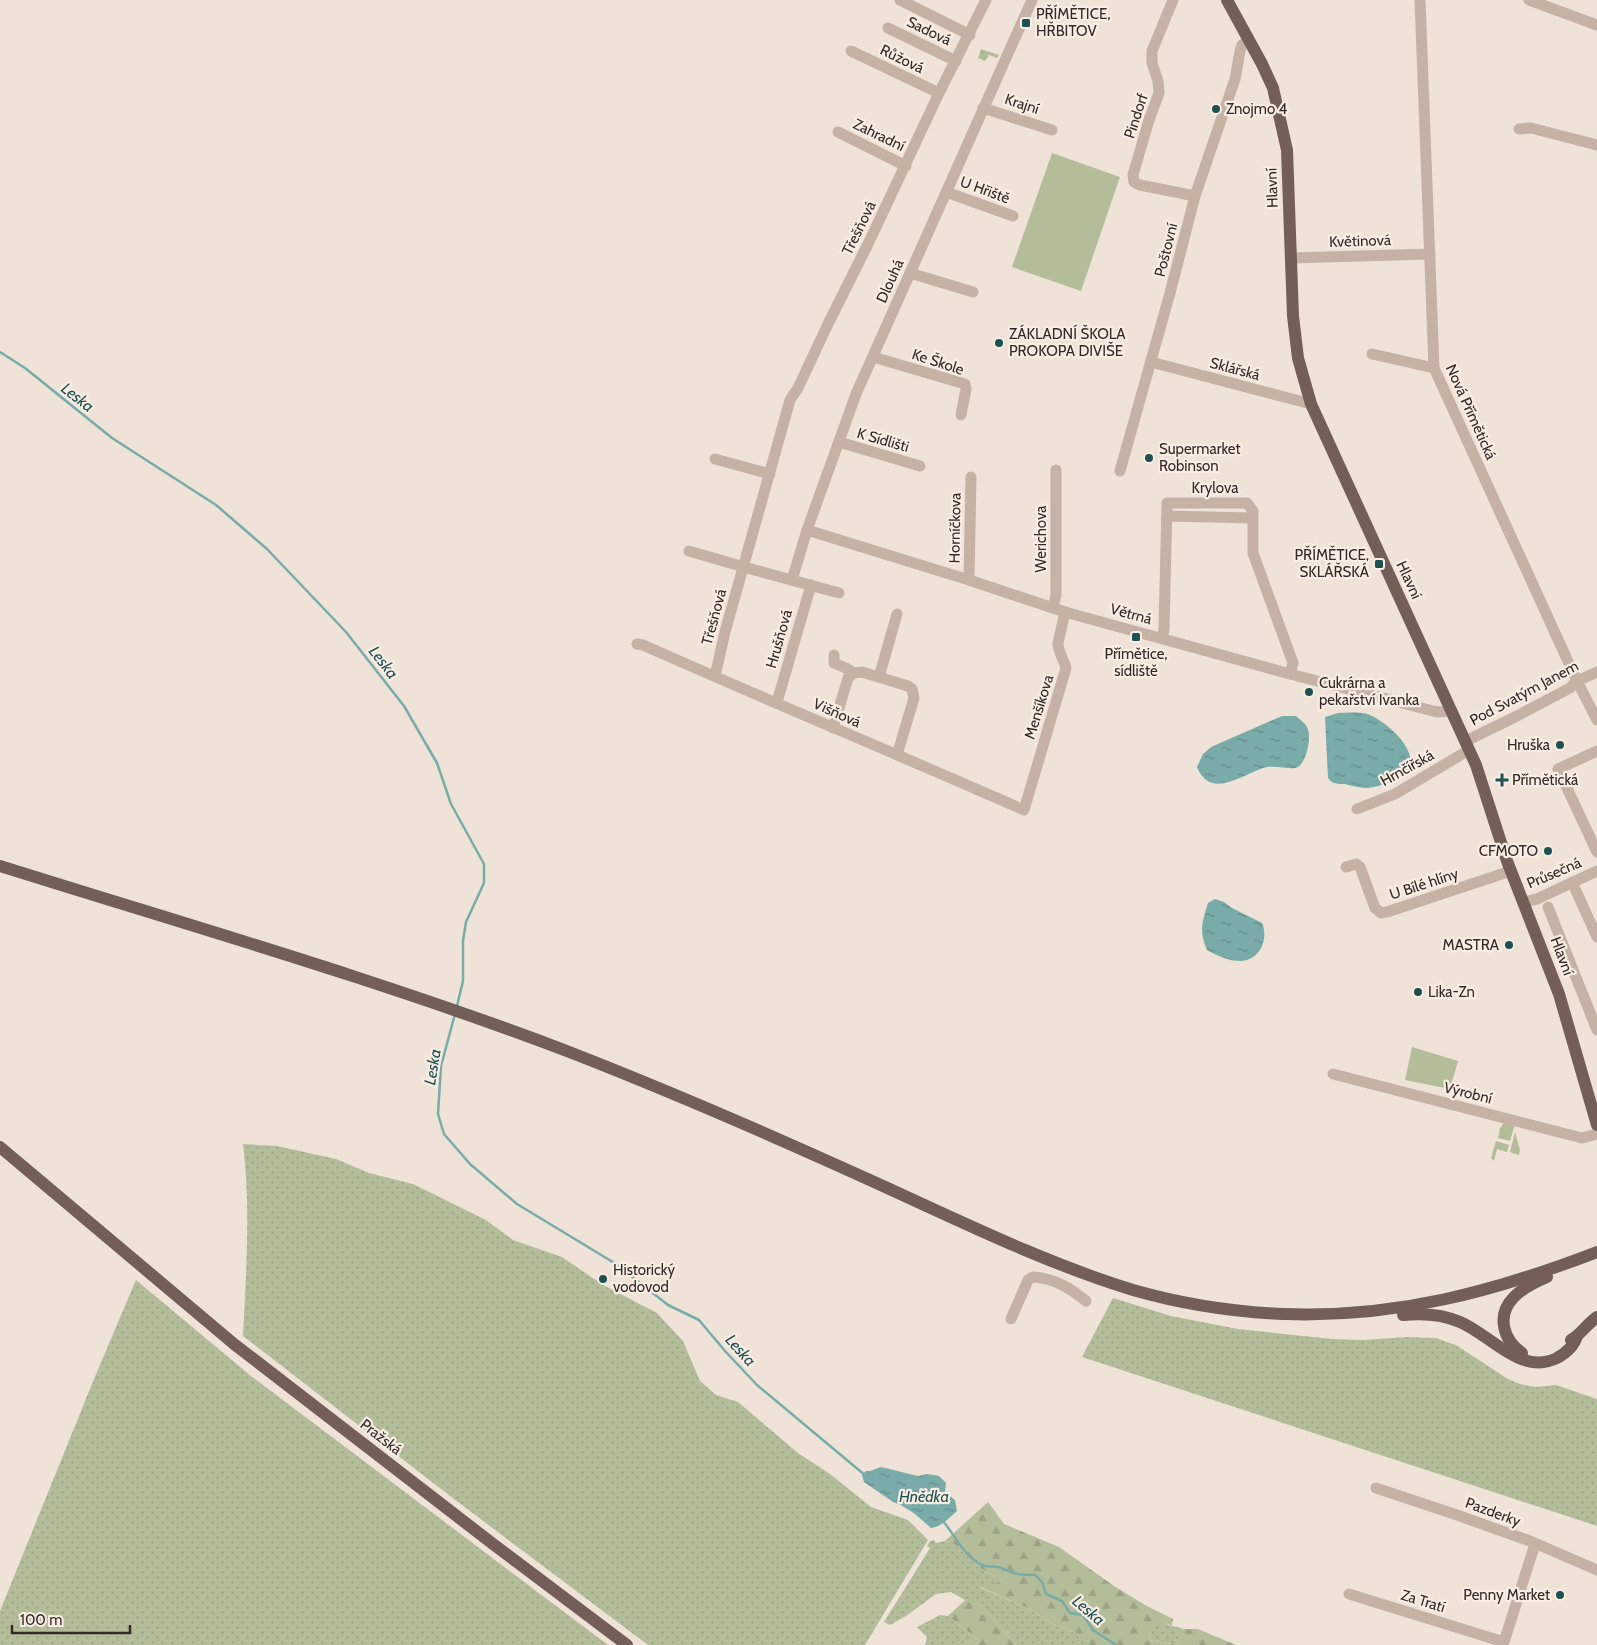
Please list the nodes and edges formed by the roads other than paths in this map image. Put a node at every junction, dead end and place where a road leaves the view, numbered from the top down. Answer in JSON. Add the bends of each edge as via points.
{"nodes":[{"id":1,"x":900,"y":0,"type":"edge"},
{"id":2,"x":986,"y":0,"type":"edge"},
{"id":3,"x":1032,"y":0,"type":"edge"},
{"id":4,"x":1173,"y":0,"type":"edge"},
{"id":5,"x":1227,"y":0,"type":"edge"},
{"id":6,"x":1420,"y":0,"type":"edge"},
{"id":7,"x":1529,"y":0,"type":"edge"},
{"id":8,"x":1597,"y":25,"type":"edge"},
{"id":9,"x":888,"y":28,"type":"dead end"},
{"id":10,"x":970,"y":35,"type":"junction"},
{"id":11,"x":1248,"y":40,"type":"junction"},
{"id":12,"x":851,"y":51,"type":"dead end"},
{"id":13,"x":956,"y":61,"type":"junction"},
{"id":14,"x":939,"y":93,"type":"junction"},
{"id":15,"x":983,"y":108,"type":"junction"},
{"id":16,"x":1519,"y":129,"type":"dead end"},
{"id":17,"x":1052,"y":130,"type":"dead end"},
{"id":18,"x":838,"y":132,"type":"dead end"},
{"id":19,"x":1597,"y":145,"type":"edge"},
{"id":20,"x":906,"y":166,"type":"junction"},
{"id":21,"x":946,"y":192,"type":"junction"},
{"id":22,"x":1195,"y":196,"type":"junction"},
{"id":23,"x":1013,"y":216,"type":"dead end"},
{"id":24,"x":1430,"y":254,"type":"junction"},
{"id":25,"x":1291,"y":258,"type":"junction"},
{"id":26,"x":910,"y":272,"type":"junction"},
{"id":27,"x":973,"y":292,"type":"dead end"},
{"id":28,"x":1372,"y":354,"type":"dead end"},
{"id":29,"x":872,"y":357,"type":"junction"},
{"id":30,"x":1151,"y":362,"type":"junction"},
{"id":31,"x":1434,"y":368,"type":"junction"},
{"id":32,"x":1311,"y":404,"type":"junction"},
{"id":33,"x":961,"y":415,"type":"dead end"},
{"id":34,"x":839,"y":442,"type":"junction"},
{"id":35,"x":715,"y":460,"type":"dead end"},
{"id":36,"x":920,"y":466,"type":"dead end"},
{"id":37,"x":1056,"y":470,"type":"dead end"},
{"id":38,"x":1120,"y":472,"type":"dead end"},
{"id":39,"x":770,"y":474,"type":"junction"},
{"id":40,"x":971,"y":477,"type":"dead end"},
{"id":41,"x":807,"y":530,"type":"junction"},
{"id":42,"x":689,"y":551,"type":"dead end"},
{"id":43,"x":744,"y":567,"type":"junction"},
{"id":44,"x":792,"y":580,"type":"junction"},
{"id":45,"x":969,"y":580,"type":"junction"},
{"id":46,"x":810,"y":585,"type":"junction"},
{"id":47,"x":839,"y":593,"type":"dead end"},
{"id":48,"x":1053,"y":607,"type":"junction"},
{"id":49,"x":1065,"y":612,"type":"junction"},
{"id":50,"x":897,"y":614,"type":"dead end"},
{"id":51,"x":1162,"y":638,"type":"junction"},
{"id":52,"x":637,"y":644,"type":"dead end"},
{"id":53,"x":834,"y":655,"type":"dead end"},
{"id":54,"x":1597,"y":672,"type":"edge"},
{"id":55,"x":853,"y":673,"type":"junction"},
{"id":56,"x":1290,"y":674,"type":"junction"},
{"id":57,"x":715,"y":676,"type":"junction"},
{"id":58,"x":879,"y":676,"type":"junction"},
{"id":59,"x":1577,"y":681,"type":"junction"},
{"id":60,"x":777,"y":702,"type":"junction"},
{"id":61,"x":1451,"y":710,"type":"junction"},
{"id":62,"x":1597,"y":720,"type":"edge"},
{"id":63,"x":833,"y":728,"type":"junction"},
{"id":64,"x":1468,"y":745,"type":"junction"},
{"id":65,"x":1597,"y":751,"type":"edge"},
{"id":66,"x":897,"y":755,"type":"junction"},
{"id":67,"x":1356,"y":809,"type":"dead end"},
{"id":68,"x":1024,"y":810,"type":"joint"},
{"id":69,"x":1597,"y":852,"type":"edge"},
{"id":70,"x":0,"y":866,"type":"edge"},
{"id":71,"x":1346,"y":867,"type":"dead end"},
{"id":72,"x":1511,"y":871,"type":"junction"},
{"id":73,"x":1597,"y":871,"type":"edge"},
{"id":74,"x":1572,"y":882,"type":"junction"},
{"id":75,"x":1523,"y":902,"type":"junction"},
{"id":76,"x":1548,"y":907,"type":"dead end"},
{"id":77,"x":1597,"y":936,"type":"edge"},
{"id":78,"x":1597,"y":1030,"type":"edge"},
{"id":79,"x":1333,"y":1074,"type":"dead end"},
{"id":80,"x":1597,"y":1125,"type":"edge"},
{"id":81,"x":1597,"y":1134,"type":"edge"},
{"id":82,"x":0,"y":1147,"type":"edge"},
{"id":83,"x":1597,"y":1252,"type":"edge"},
{"id":84,"x":1584,"y":1257,"type":"junction"},
{"id":85,"x":1086,"y":1300,"type":"dead end"},
{"id":86,"x":1315,"y":1314,"type":"junction"},
{"id":87,"x":1597,"y":1317,"type":"edge"},
{"id":88,"x":1011,"y":1319,"type":"dead end"},
{"id":89,"x":1577,"y":1336,"type":"junction"},
{"id":90,"x":1376,"y":1488,"type":"dead end"},
{"id":91,"x":1534,"y":1544,"type":"junction"},
{"id":92,"x":1597,"y":1570,"type":"edge"},
{"id":93,"x":1349,"y":1594,"type":"dead end"},
{"id":94,"x":627,"y":1645,"type":"edge"}],
"edges":[{"from":1,"to":10,"type":"street"},
{"from":2,"to":10,"type":"street","name":"Třešňová"},
{"from":3,"to":15,"type":"street","name":"Dlouhá"},
{"from":4,"to":22,"type":"street","name":"Pindorf","via":[[1152,51],[1159,93],[1133,175],[1134,182],[1140,185]]},
{"from":5,"to":11,"type":"main road","name":"Hlavní"},
{"from":6,"to":24,"type":"street","name":"Nová Přímětická"},
{"from":7,"to":8,"type":"street"},
{"from":9,"to":13,"type":"street","name":"Sadová"},
{"from":10,"to":13,"type":"street","name":"Třešňová"},
{"from":11,"to":22,"type":"street","name":"Poštovní","via":[[1242,45],[1235,79]]},
{"from":11,"to":25,"type":"main road","name":"Hlavní","via":[[1273,88],[1287,150]]},
{"from":12,"to":14,"type":"street","name":"Růžová"},
{"from":13,"to":14,"type":"street","name":"Třešňová"},
{"from":14,"to":20,"type":"street","name":"Třešňová"},
{"from":15,"to":17,"type":"street","name":"Krajní"},
{"from":15,"to":21,"type":"street","name":"Dlouhá"},
{"from":16,"to":19,"type":"street","via":[[1531,128]]},
{"from":18,"to":20,"type":"street","name":"Zahradní"},
{"from":20,"to":39,"type":"street","name":"Třešňová","via":[[790,400]]},
{"from":21,"to":23,"type":"street","name":"U Hřiště"},
{"from":21,"to":26,"type":"street","name":"Dlouhá"},
{"from":22,"to":30,"type":"street","name":"Poštovní"},
{"from":24,"to":25,"type":"street","name":"Květinová"},
{"from":24,"to":31,"type":"street","name":"Nová Přímětická"},
{"from":25,"to":32,"type":"main road","name":"Hlavní","via":[[1298,358]]},
{"from":26,"to":27,"type":"street"},
{"from":26,"to":29,"type":"street","name":"Dlouhá"},
{"from":28,"to":31,"type":"street"},
{"from":29,"to":33,"type":"street","name":"Ke Škole","via":[[965,384]]},
{"from":29,"to":34,"type":"street","name":"Dlouhá"},
{"from":30,"to":32,"type":"street","name":"Sklářská"},
{"from":30,"to":38,"type":"street","name":"Poštovní"},
{"from":31,"to":59,"type":"street","name":"Nová Přímětická"},
{"from":32,"to":61,"type":"main road","name":"Hlavní"},
{"from":34,"to":36,"type":"street","name":"K Sídlišti"},
{"from":34,"to":41,"type":"street","name":"Dlouhá"},
{"from":35,"to":39,"type":"street"},
{"from":37,"to":48,"type":"street","name":"Werichova","via":[[1056,595]]},
{"from":39,"to":43,"type":"street","name":"Třešňová"},
{"from":40,"to":45,"type":"street","name":"Horníčkova"},
{"from":41,"to":44,"type":"street","name":"Dlouhá"},
{"from":41,"to":45,"type":"street","name":"Větrná"},
{"from":42,"to":43,"type":"street"},
{"from":43,"to":44,"type":"street"},
{"from":43,"to":57,"type":"street","name":"Třešňová"},
{"from":44,"to":46,"type":"street"},
{"from":45,"to":48,"type":"street","name":"Větrná"},
{"from":46,"to":47,"type":"street"},
{"from":46,"to":60,"type":"street","name":"Hrušňová"},
{"from":48,"to":49,"type":"street","name":"Větrná"},
{"from":49,"to":51,"type":"street","name":"Větrná"},
{"from":49,"to":68,"type":"street","name":"Menšíkova","via":[[1058,649],[1066,668]]},
{"from":50,"to":58,"type":"street"},
{"from":51,"to":56,"type":"street","name":"Větrná"},
{"from":51,"to":56,"type":"street","name":"Krylova","via":[[1168,503],[1247,503],[1252,511],[1253,553],[1293,663]]},
{"from":52,"to":57,"type":"street","name":"Višňová"},
{"from":53,"to":55,"type":"street","via":[[834,663]]},
{"from":54,"to":59,"type":"street","name":"Pod Svatým Janem"},
{"from":55,"to":58,"type":"street"},
{"from":55,"to":63,"type":"street","via":[[848,678]]},
{"from":56,"to":61,"type":"street","name":"Větrná","via":[[1433,711]]},
{"from":57,"to":60,"type":"street","name":"Višňová"},
{"from":58,"to":66,"type":"street","via":[[908,686],[914,694]]},
{"from":59,"to":62,"type":"street","name":"Nová Přímětická"},
{"from":59,"to":64,"type":"street","name":"Pod Svatým Janem"},
{"from":60,"to":63,"type":"street","name":"Višňová"},
{"from":61,"to":64,"type":"main road","name":"Hlavní"},
{"from":63,"to":66,"type":"street","name":"Višňová"},
{"from":64,"to":67,"type":"street","name":"Hrnčířská","via":[[1395,794]]},
{"from":64,"to":72,"type":"main road","name":"Hlavní"},
{"from":65,"to":69,"type":"street","via":[[1558,768]]},
{"from":66,"to":68,"type":"street","name":"Višňová"},
{"from":70,"to":86,"type":"main road","via":[[468,1014],[682,1097],[992,1235],[1133,1290],[1193,1304],[1271,1313]]},
{"from":71,"to":72,"type":"street","name":"U Bílé hlíny","via":[[1356,864],[1360,867],[1375,908],[1381,913]]},
{"from":72,"to":75,"type":"main road","name":"Hlavní"},
{"from":73,"to":74,"type":"street","name":"Průsečná"},
{"from":74,"to":75,"type":"street","name":"Průsečná","via":[[1537,899]]},
{"from":74,"to":77,"type":"street"},
{"from":75,"to":80,"type":"main road","name":"Hlavní","via":[[1559,994]]},
{"from":76,"to":78,"type":"street"},
{"from":79,"to":81,"type":"street","name":"Výrobní","via":[[1582,1138]]},
{"from":82,"to":94,"type":"main road","name":"Pražská","via":[[234,1344]]},
{"from":83,"to":84,"type":"main road"},
{"from":84,"to":86,"type":"main road","via":[[1496,1287],[1432,1303],[1379,1311]]},
{"from":84,"to":89,"type":"main road","via":[[1578,1266],[1540,1280],[1520,1292],[1509,1302],[1503,1318],[1509,1342],[1521,1353],[1532,1357],[1555,1353]]},
{"from":85,"to":88,"type":"street","via":[[1053,1280],[1034,1277],[1028,1280]]},
{"from":86,"to":89,"type":"main road","via":[[1348,1319],[1420,1314],[1449,1317],[1468,1325],[1522,1360],[1533,1363],[1561,1356]]},
{"from":87,"to":89,"type":"main road"},
{"from":90,"to":91,"type":"street","name":"Pazderky"},
{"from":91,"to":92,"type":"street","name":"Pazderky"},
{"from":91,"to":93,"type":"street","name":"Za Tratí","via":[[1504,1642]]}]}
